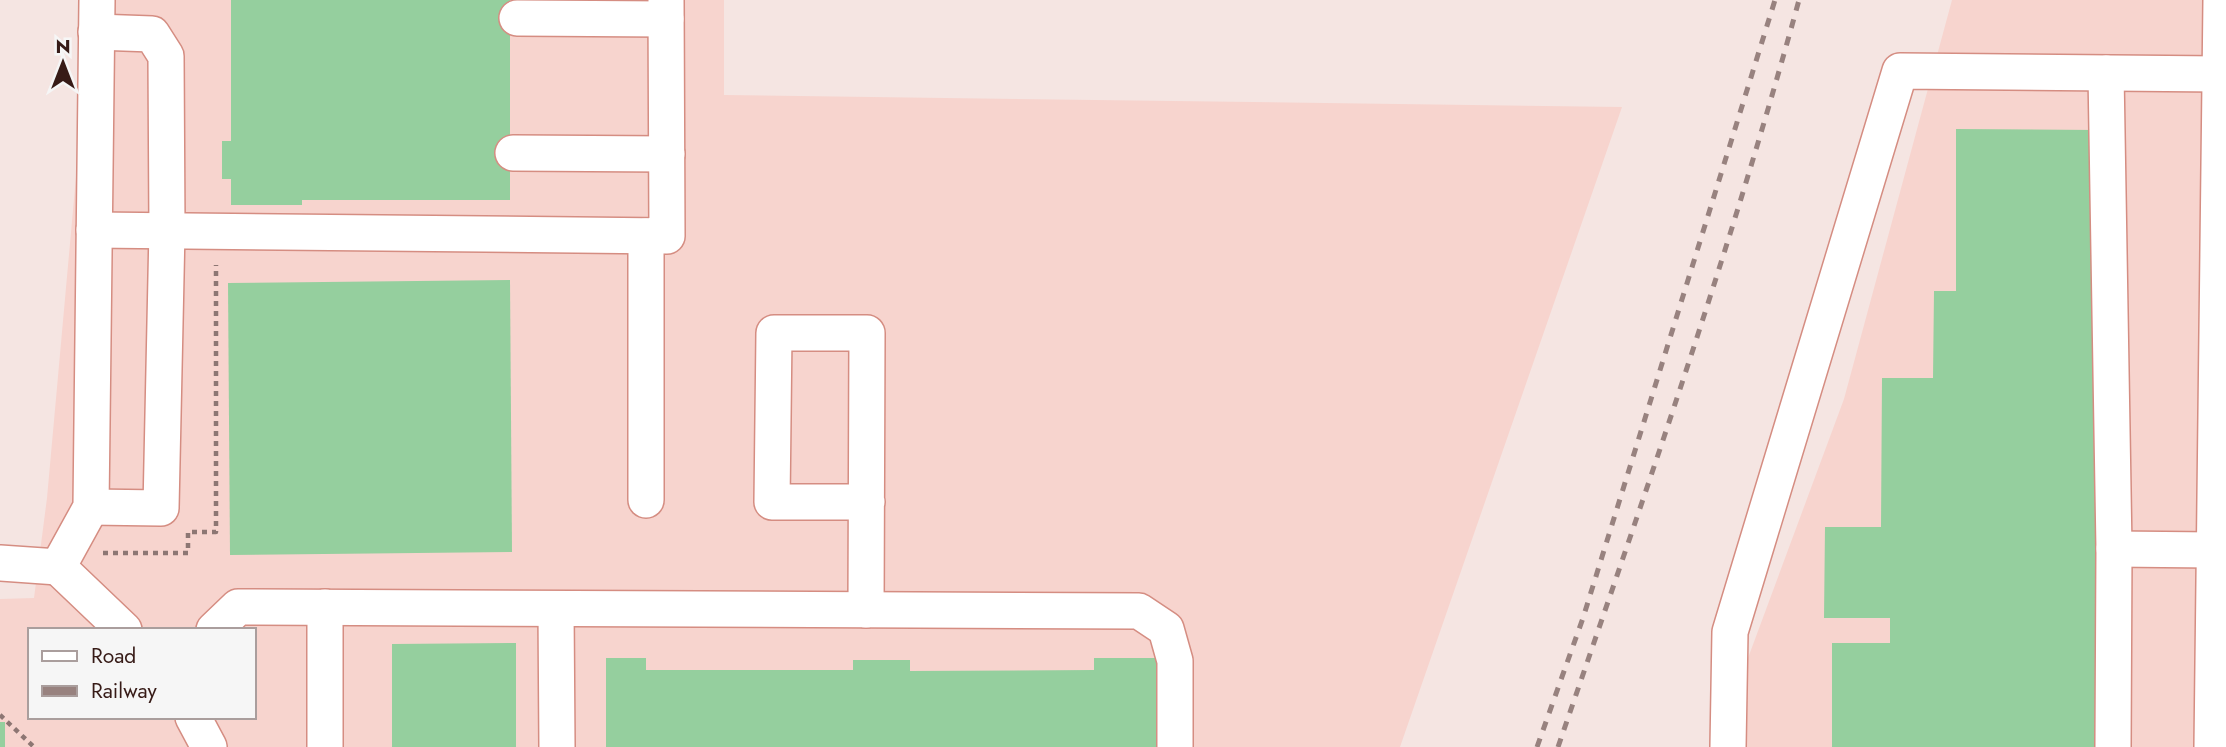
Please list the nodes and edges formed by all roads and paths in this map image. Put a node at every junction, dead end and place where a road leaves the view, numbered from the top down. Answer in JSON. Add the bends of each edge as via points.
{"nodes":[{"id":1,"x":666,"y":9,"type":"edge"},
{"id":2,"x":2223,"y":13,"type":"edge"},
{"id":3,"x":97,"y":16,"type":"edge"},
{"id":4,"x":517,"y":18,"type":"dead end"},
{"id":5,"x":2106,"y":73,"type":"junction"},
{"id":6,"x":2220,"y":74,"type":"junction"},
{"id":7,"x":513,"y":153,"type":"dead end"},
{"id":8,"x":667,"y":154,"type":"junction"},
{"id":9,"x":94,"y":230,"type":"junction"},
{"id":10,"x":167,"y":230,"type":"junction"},
{"id":11,"x":215,"y":231,"type":"junction"},
{"id":12,"x":646,"y":236,"type":"junction"},
{"id":13,"x":646,"y":499,"type":"dead end"},
{"id":14,"x":867,"y":502,"type":"junction"},
{"id":15,"x":91,"y":507,"type":"junction"},
{"id":16,"x":2114,"y":549,"type":"junction"},
{"id":17,"x":102,"y":553,"type":"dead end"},
{"id":18,"x":0,"y":563,"type":"edge"},
{"id":19,"x":2217,"y":563,"type":"edge"},
{"id":20,"x":58,"y":566,"type":"junction"},
{"id":21,"x":325,"y":607,"type":"junction"},
{"id":22,"x":556,"y":608,"type":"junction"},
{"id":23,"x":866,"y":610,"type":"junction"},
{"id":24,"x":122,"y":628,"type":"edge"},
{"id":25,"x":216,"y":628,"type":"edge"},
{"id":26,"x":0,"y":715,"type":"edge"},
{"id":27,"x":193,"y":719,"type":"edge"},
{"id":28,"x":34,"y":747,"type":"edge"},
{"id":29,"x":209,"y":747,"type":"edge"},
{"id":30,"x":325,"y":747,"type":"edge"},
{"id":31,"x":556,"y":747,"type":"edge"},
{"id":32,"x":1175,"y":747,"type":"edge"},
{"id":33,"x":1728,"y":747,"type":"edge"},
{"id":34,"x":2113,"y":747,"type":"edge"},
{"id":35,"x":2212,"y":747,"type":"edge"}],
"edges":[{"from":1,"to":4,"type":"street"},
{"from":1,"to":8,"type":"street"},
{"from":2,"to":6,"type":"street"},
{"from":3,"to":9,"type":"street"},
{"from":3,"to":10,"type":"street","via":[[152,34],[166,55]]},
{"from":5,"to":6,"type":"street"},
{"from":5,"to":16,"type":"street"},
{"from":5,"to":33,"type":"street","via":[[1900,72],[1730,632]]},
{"from":6,"to":19,"type":"street"},
{"from":7,"to":8,"type":"street"},
{"from":8,"to":12,"type":"street","via":[[667,236]]},
{"from":9,"to":10,"type":"street"},
{"from":9,"to":15,"type":"street"},
{"from":10,"to":11,"type":"street"},
{"from":10,"to":15,"type":"street","via":[[161,508]]},
{"from":11,"to":12,"type":"street"},
{"from":11,"to":17,"type":"path","via":[[216,533],[188,533],[188,553]]},
{"from":12,"to":13,"type":"street"},
{"from":14,"to":14,"type":"street","via":[[867,333],[774,332],[772,502]]},
{"from":14,"to":23,"type":"street"},
{"from":15,"to":20,"type":"street"},
{"from":16,"to":19,"type":"street"},
{"from":16,"to":34,"type":"street"},
{"from":18,"to":20,"type":"street"},
{"from":19,"to":35,"type":"street"},
{"from":20,"to":24,"type":"street"},
{"from":21,"to":22,"type":"street"},
{"from":21,"to":25,"type":"street","via":[[238,607]]},
{"from":21,"to":30,"type":"street"},
{"from":22,"to":23,"type":"street"},
{"from":22,"to":31,"type":"street"},
{"from":23,"to":32,"type":"street","via":[[1139,611],[1166,629],[1174,656]]},
{"from":26,"to":28,"type":"path"},
{"from":27,"to":29,"type":"street"}]}
